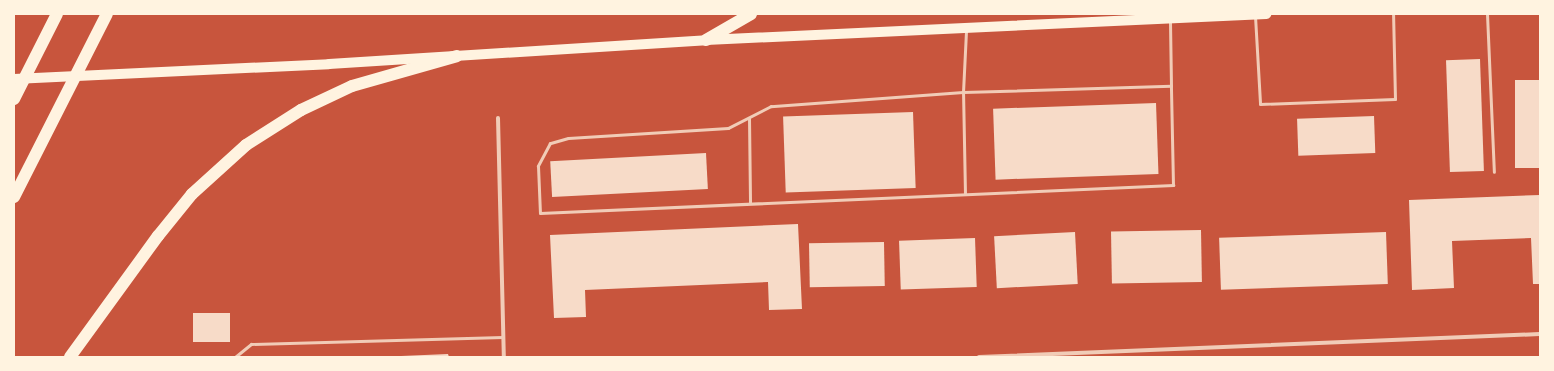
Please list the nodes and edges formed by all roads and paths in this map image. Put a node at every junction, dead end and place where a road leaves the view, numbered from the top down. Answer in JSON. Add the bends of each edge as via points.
{"nodes":[{"id":1,"x":57,"y":14,"type":"edge"},
{"id":2,"x":107,"y":14,"type":"edge"},
{"id":3,"x":751,"y":14,"type":"edge"},
{"id":4,"x":1255,"y":14,"type":"edge"},
{"id":5,"x":1266,"y":14,"type":"edge"},
{"id":6,"x":1393,"y":14,"type":"edge"},
{"id":7,"x":1487,"y":14,"type":"edge"},
{"id":8,"x":1174,"y":16,"type":"edge"},
{"id":9,"x":966,"y":27,"type":"junction"},
{"id":10,"x":706,"y":40,"type":"junction"},
{"id":11,"x":457,"y":56,"type":"junction"},
{"id":12,"x":14,"y":79,"type":"edge"},
{"id":13,"x":1171,"y":86,"type":"junction"},
{"id":14,"x":963,"y":92,"type":"junction"},
{"id":15,"x":14,"y":99,"type":"edge"},
{"id":16,"x":498,"y":118,"type":"dead end"},
{"id":17,"x":749,"y":118,"type":"junction"},
{"id":18,"x":1494,"y":172,"type":"dead end"},
{"id":19,"x":964,"y":194,"type":"junction"},
{"id":20,"x":14,"y":197,"type":"edge"},
{"id":21,"x":750,"y":203,"type":"junction"},
{"id":22,"x":1540,"y":334,"type":"edge"},
{"id":23,"x":503,"y":337,"type":"junction"},
{"id":24,"x":70,"y":357,"type":"edge"},
{"id":25,"x":235,"y":357,"type":"edge"},
{"id":26,"x":504,"y":357,"type":"edge"},
{"id":27,"x":979,"y":357,"type":"edge"}],
"edges":[{"from":1,"to":15,"type":"highway"},
{"from":2,"to":20,"type":"highway"},
{"from":3,"to":10,"type":"highway"},
{"from":4,"to":5,"type":"main road"},
{"from":4,"to":6,"type":"lane","via":[[1260,104],[1395,99]]},
{"from":4,"to":8,"type":"main road"},
{"from":7,"to":18,"type":"lane"},
{"from":8,"to":9,"type":"main road"},
{"from":8,"to":13,"type":"lane"},
{"from":9,"to":10,"type":"main road"},
{"from":9,"to":14,"type":"lane"},
{"from":10,"to":11,"type":"main road"},
{"from":11,"to":12,"type":"main road"},
{"from":11,"to":24,"type":"highway","via":[[352,86],[300,110],[246,145],[188,199]]},
{"from":13,"to":14,"type":"lane"},
{"from":13,"to":19,"type":"lane","via":[[1173,185]]},
{"from":14,"to":17,"type":"lane","via":[[771,106]]},
{"from":14,"to":19,"type":"lane"},
{"from":16,"to":23,"type":"street"},
{"from":17,"to":21,"type":"lane"},
{"from":17,"to":21,"type":"lane","via":[[728,128],[568,138],[550,143],[538,166],[540,213]]},
{"from":19,"to":21,"type":"lane"},
{"from":22,"to":27,"type":"street"},
{"from":23,"to":25,"type":"lane","via":[[251,344]]},
{"from":23,"to":26,"type":"street"}]}
